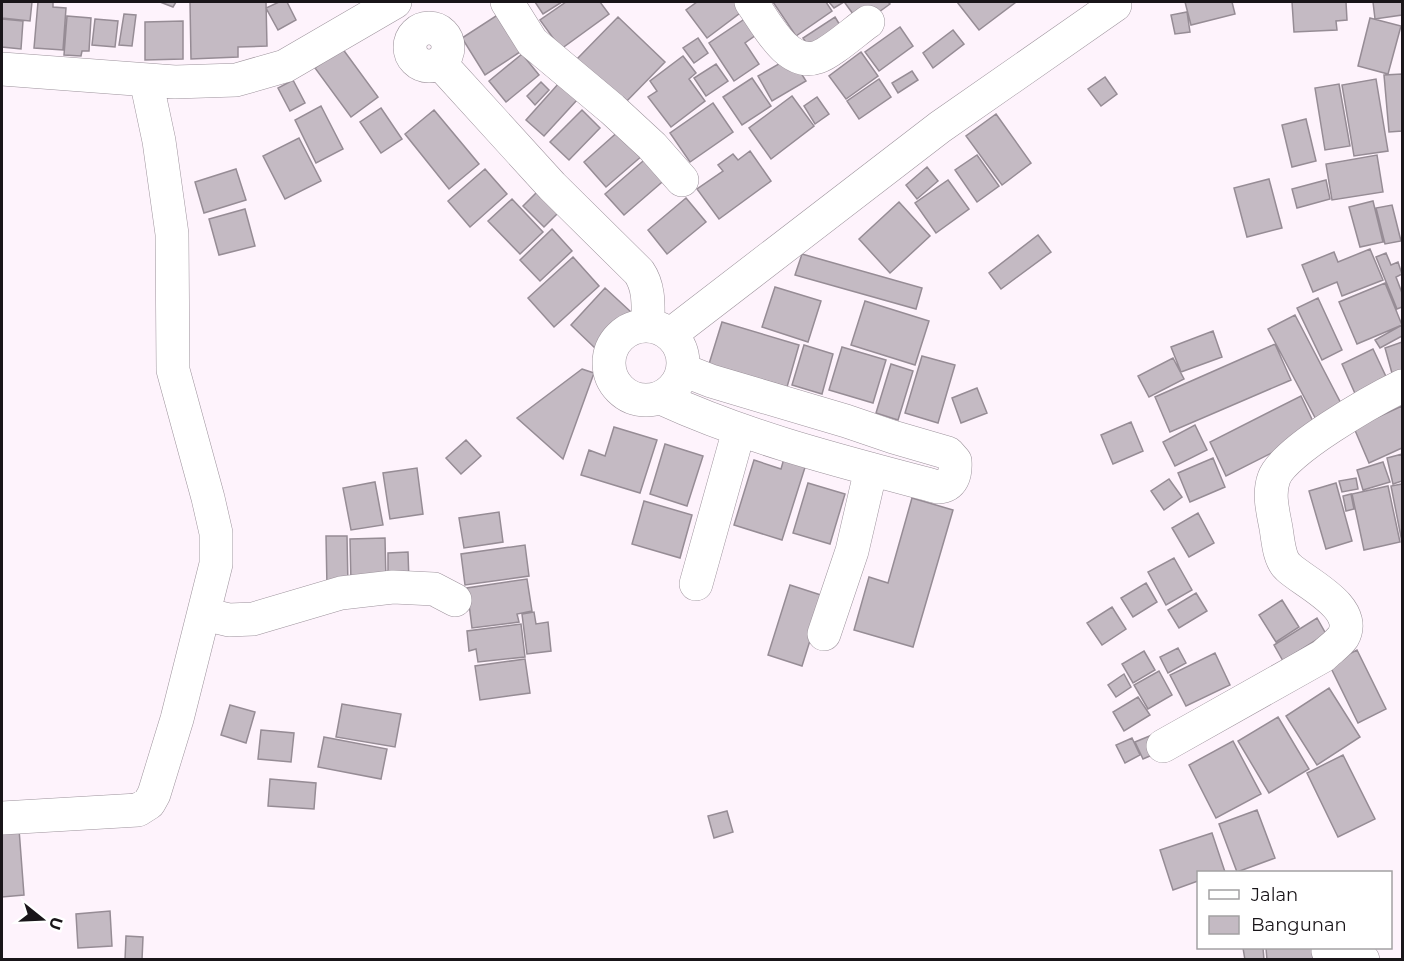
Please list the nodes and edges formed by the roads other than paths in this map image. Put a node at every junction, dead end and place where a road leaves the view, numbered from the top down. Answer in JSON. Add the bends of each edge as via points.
{"nodes":[{"id":1,"x":397,"y":2,"type":"edge"},
{"id":2,"x":507,"y":2,"type":"edge"},
{"id":3,"x":751,"y":2,"type":"edge"},
{"id":4,"x":1115,"y":5,"type":"dead end"},
{"id":5,"x":868,"y":22,"type":"dead end"},
{"id":6,"x":2,"y":69,"type":"edge"},
{"id":7,"x":146,"y":80,"type":"junction"},
{"id":8,"x":682,"y":180,"type":"dead end"},
{"id":9,"x":659,"y":330,"type":"junction"},
{"id":10,"x":683,"y":370,"type":"junction"},
{"id":11,"x":1402,"y":386,"type":"edge"},
{"id":12,"x":661,"y":398,"type":"junction"},
{"id":13,"x":739,"y":430,"type":"junction"},
{"id":14,"x":871,"y":469,"type":"junction"},
{"id":15,"x":696,"y":584,"type":"dead end"},
{"id":16,"x":455,"y":600,"type":"dead end"},
{"id":17,"x":204,"y":614,"type":"junction"},
{"id":18,"x":824,"y":634,"type":"dead end"},
{"id":19,"x":1163,"y":746,"type":"dead end"},
{"id":20,"x":2,"y":818,"type":"edge"},
{"id":21,"x":1328,"y":951,"type":"dead end"},
{"id":22,"x":1363,"y":960,"type":"edge"}],
"edges":[{"from":1,"to":7,"type":"street","via":[[285,66],[236,80]]},
{"from":1,"to":9,"type":"street","via":[[420,29],[409,44],[415,61],[432,66],[440,63],[552,186],[639,272],[645,280]]},
{"from":2,"to":8,"type":"street","via":[[532,42],[612,109]]},
{"from":3,"to":5,"type":"street","via":[[787,51],[800,58],[819,57]]},
{"from":4,"to":9,"type":"street","via":[[940,127],[772,256]]},
{"from":6,"to":7,"type":"street"},
{"from":7,"to":17,"type":"street","via":[[172,234],[173,370],[216,533],[216,564]]},
{"from":9,"to":10,"type":"street","via":[[682,351]]},
{"from":9,"to":12,"type":"street","via":[[636,327],[624,333],[610,352],[609,364],[617,387],[632,398]]},
{"from":10,"to":12,"type":"street","via":[[673,390]]},
{"from":10,"to":14,"type":"street","via":[[948,453],[956,469],[951,482],[938,487]]},
{"from":11,"to":19,"type":"street","via":[[1313,440],[1274,476],[1272,500],[1282,557],[1286,566],[1331,599],[1342,613],[1342,638],[1323,656]]},
{"from":12,"to":13,"type":"street"},
{"from":13,"to":14,"type":"street"},
{"from":13,"to":15,"type":"street"},
{"from":14,"to":18,"type":"street","via":[[852,551]]},
{"from":16,"to":17,"type":"street","via":[[434,589],[393,588],[341,593],[253,619],[229,620]]},
{"from":17,"to":20,"type":"street","via":[[177,719],[149,803],[138,810]]},
{"from":21,"to":22,"type":"street"}]}
